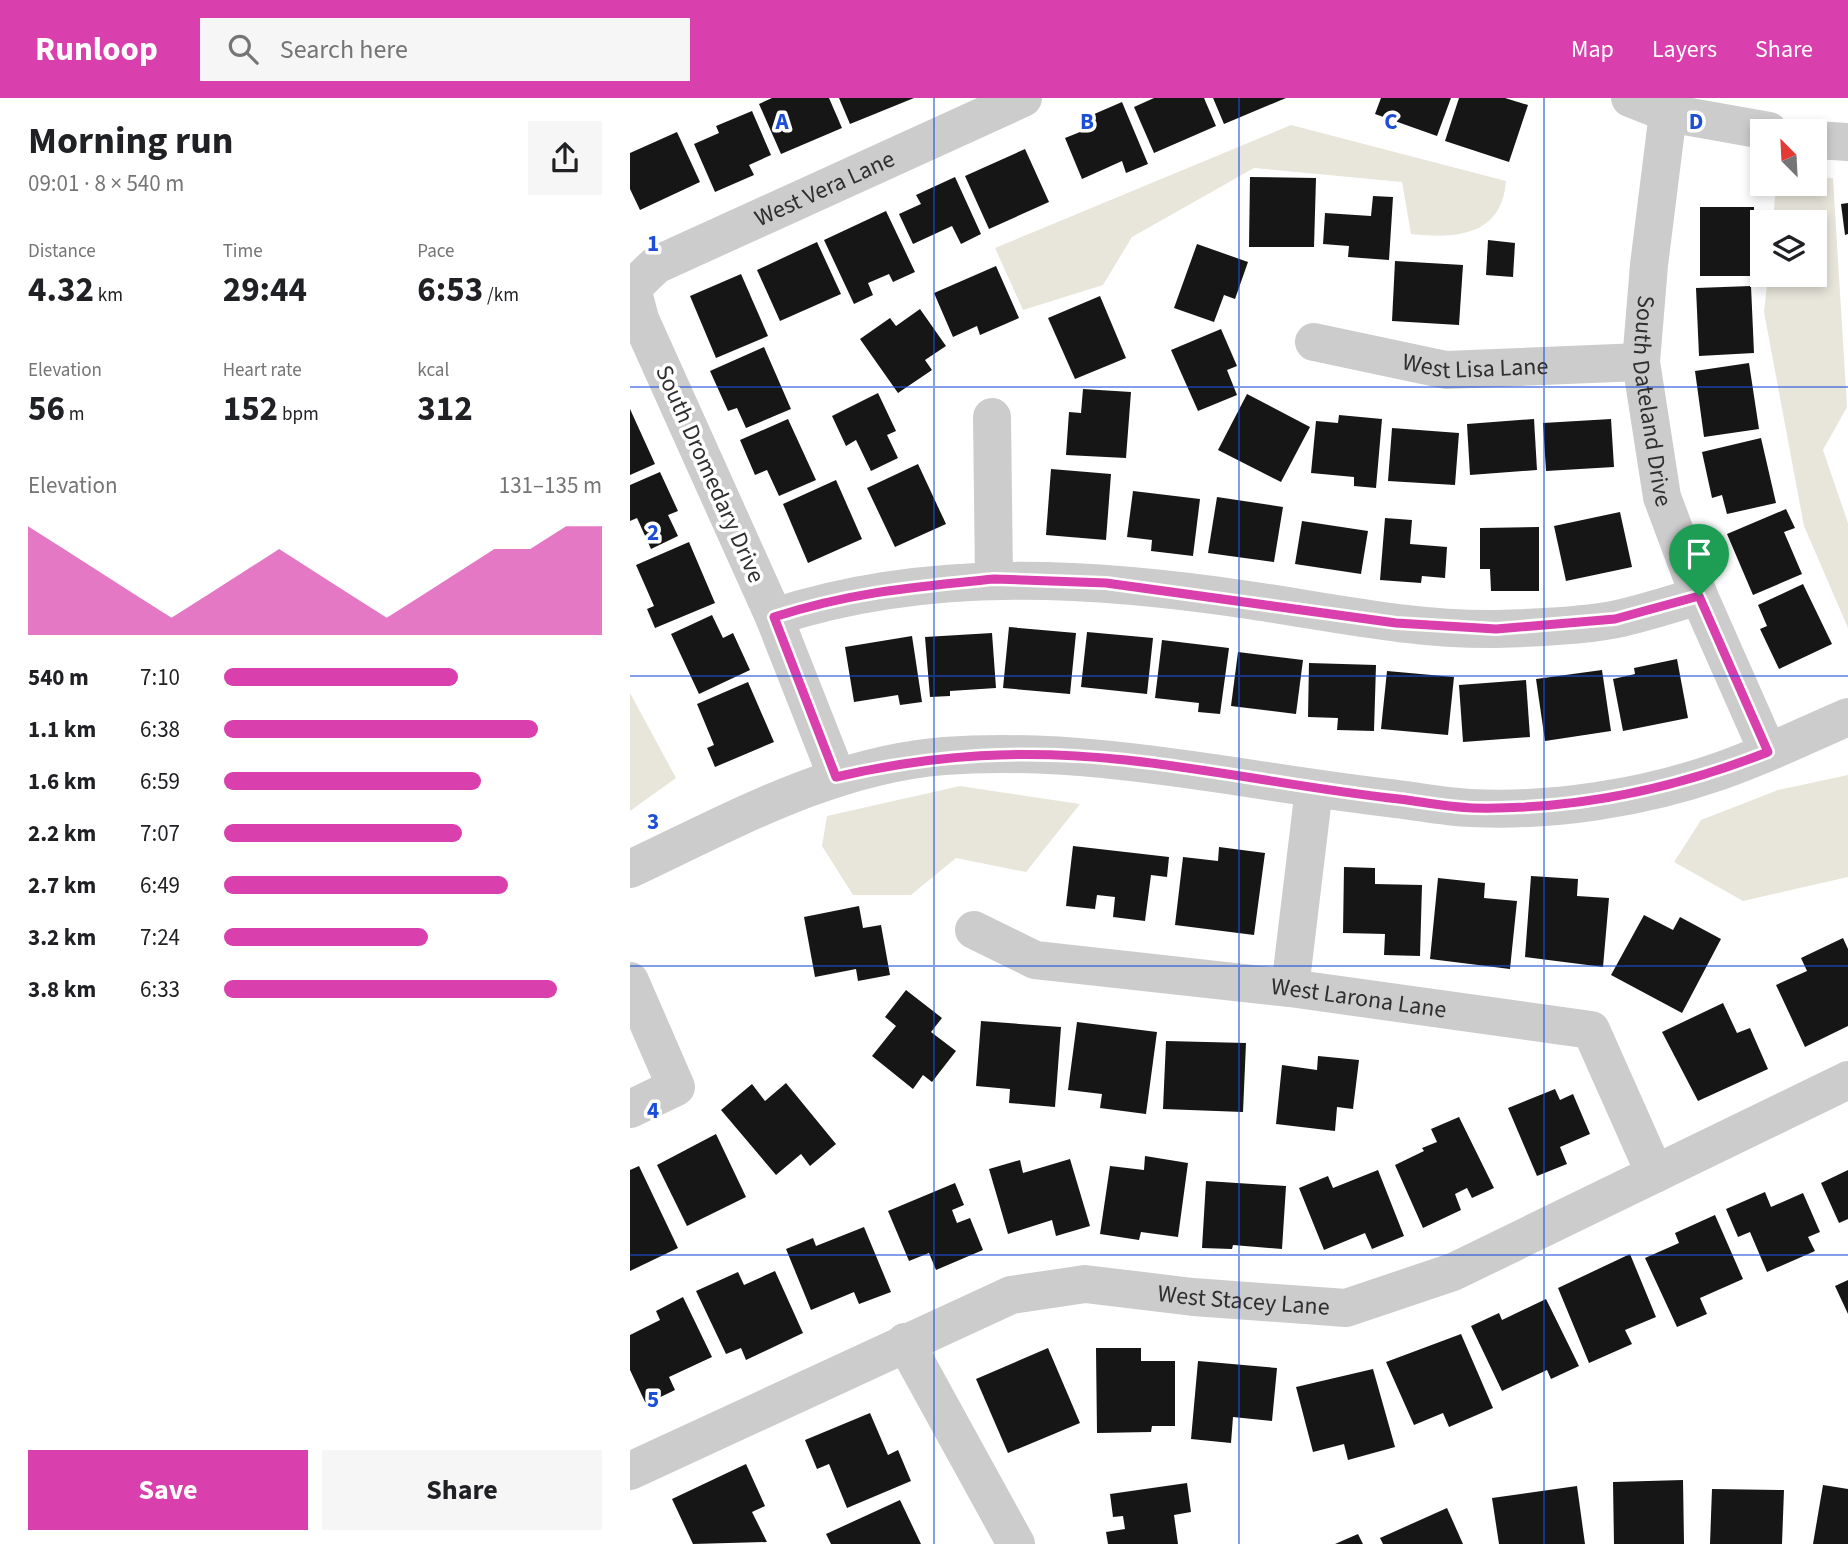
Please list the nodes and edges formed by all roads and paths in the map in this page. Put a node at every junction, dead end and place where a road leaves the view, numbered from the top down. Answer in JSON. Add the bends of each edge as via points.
{"nodes":[{"id":1,"x":1023,"y":98,"type":"edge"},
{"id":2,"x":1630,"y":98,"type":"edge"},
{"id":3,"x":1668,"y":113,"type":"junction"},
{"id":4,"x":1750,"y":128,"type":"edge"},
{"id":5,"x":1827,"y":141,"type":"edge"},
{"id":6,"x":1848,"y":142,"type":"edge"},
{"id":7,"x":632,"y":288,"type":"edge"},
{"id":8,"x":1314,"y":342,"type":"dead end"},
{"id":9,"x":1642,"y":362,"type":"junction"},
{"id":10,"x":992,"y":417,"type":"dead end"},
{"id":11,"x":994,"y":579,"type":"junction"},
{"id":12,"x":1699,"y":596,"type":"junction"},
{"id":13,"x":774,"y":617,"type":"junction"},
{"id":14,"x":1848,"y":717,"type":"edge"},
{"id":15,"x":1768,"y":752,"type":"junction"},
{"id":16,"x":836,"y":777,"type":"junction"},
{"id":17,"x":1314,"y":789,"type":"junction"},
{"id":18,"x":630,"y":869,"type":"edge"},
{"id":19,"x":974,"y":930,"type":"dead end"},
{"id":20,"x":630,"y":981,"type":"edge"},
{"id":21,"x":1290,"y":988,"type":"junction"},
{"id":22,"x":1848,"y":1080,"type":"edge"},
{"id":23,"x":630,"y":1109,"type":"edge"},
{"id":24,"x":1655,"y":1174,"type":"junction"},
{"id":25,"x":905,"y":1342,"type":"junction"},
{"id":26,"x":630,"y":1471,"type":"edge"},
{"id":27,"x":1016,"y":1544,"type":"edge"}],
"edges":[{"from":1,"to":7,"type":"street","name":"West Vera Lane","via":[[656,265]]},
{"from":2,"to":3,"type":"street"},
{"from":3,"to":4,"type":"street"},
{"from":3,"to":9,"type":"street","name":"South Dateland Drive"},
{"from":5,"to":6,"type":"street"},
{"from":7,"to":13,"type":"street","name":"South Dromedary Drive","via":[[640,319]]},
{"from":8,"to":9,"type":"street","name":"West Lisa Lane","via":[[1446,370]]},
{"from":9,"to":12,"type":"street","name":"South Dateland Drive","via":[[1662,497]]},
{"from":10,"to":11,"type":"street"},
{"from":11,"to":12,"type":"street","via":[[1106,583],[1396,623],[1496,629],[1615,619]]},
{"from":11,"to":13,"type":"street","via":[[880,589]]},
{"from":12,"to":15,"type":"street","name":"South Dateland Drive"},
{"from":13,"to":16,"type":"street","name":"South Dromedary Drive"},
{"from":14,"to":15,"type":"street"},
{"from":15,"to":17,"type":"street","via":[[1719,772],[1654,789],[1529,806],[1471,808]]},
{"from":16,"to":17,"type":"street","via":[[941,756],[1021,754],[1126,760]]},
{"from":16,"to":18,"type":"street"},
{"from":17,"to":21,"type":"street"},
{"from":19,"to":21,"type":"street","name":"West Larona Lane","via":[[1035,960]]},
{"from":20,"to":23,"type":"street","via":[[676,1087]]},
{"from":21,"to":24,"type":"street","name":"West Larona Lane","via":[[1591,1030]]},
{"from":22,"to":24,"type":"street","name":"West Stacey Lane"},
{"from":24,"to":25,"type":"street","name":"West Stacey Lane","via":[[1453,1272],[1346,1308],[1085,1284],[1011,1295]]},
{"from":25,"to":26,"type":"street","name":"West Stacey Lane"},
{"from":25,"to":27,"type":"street"}]}
